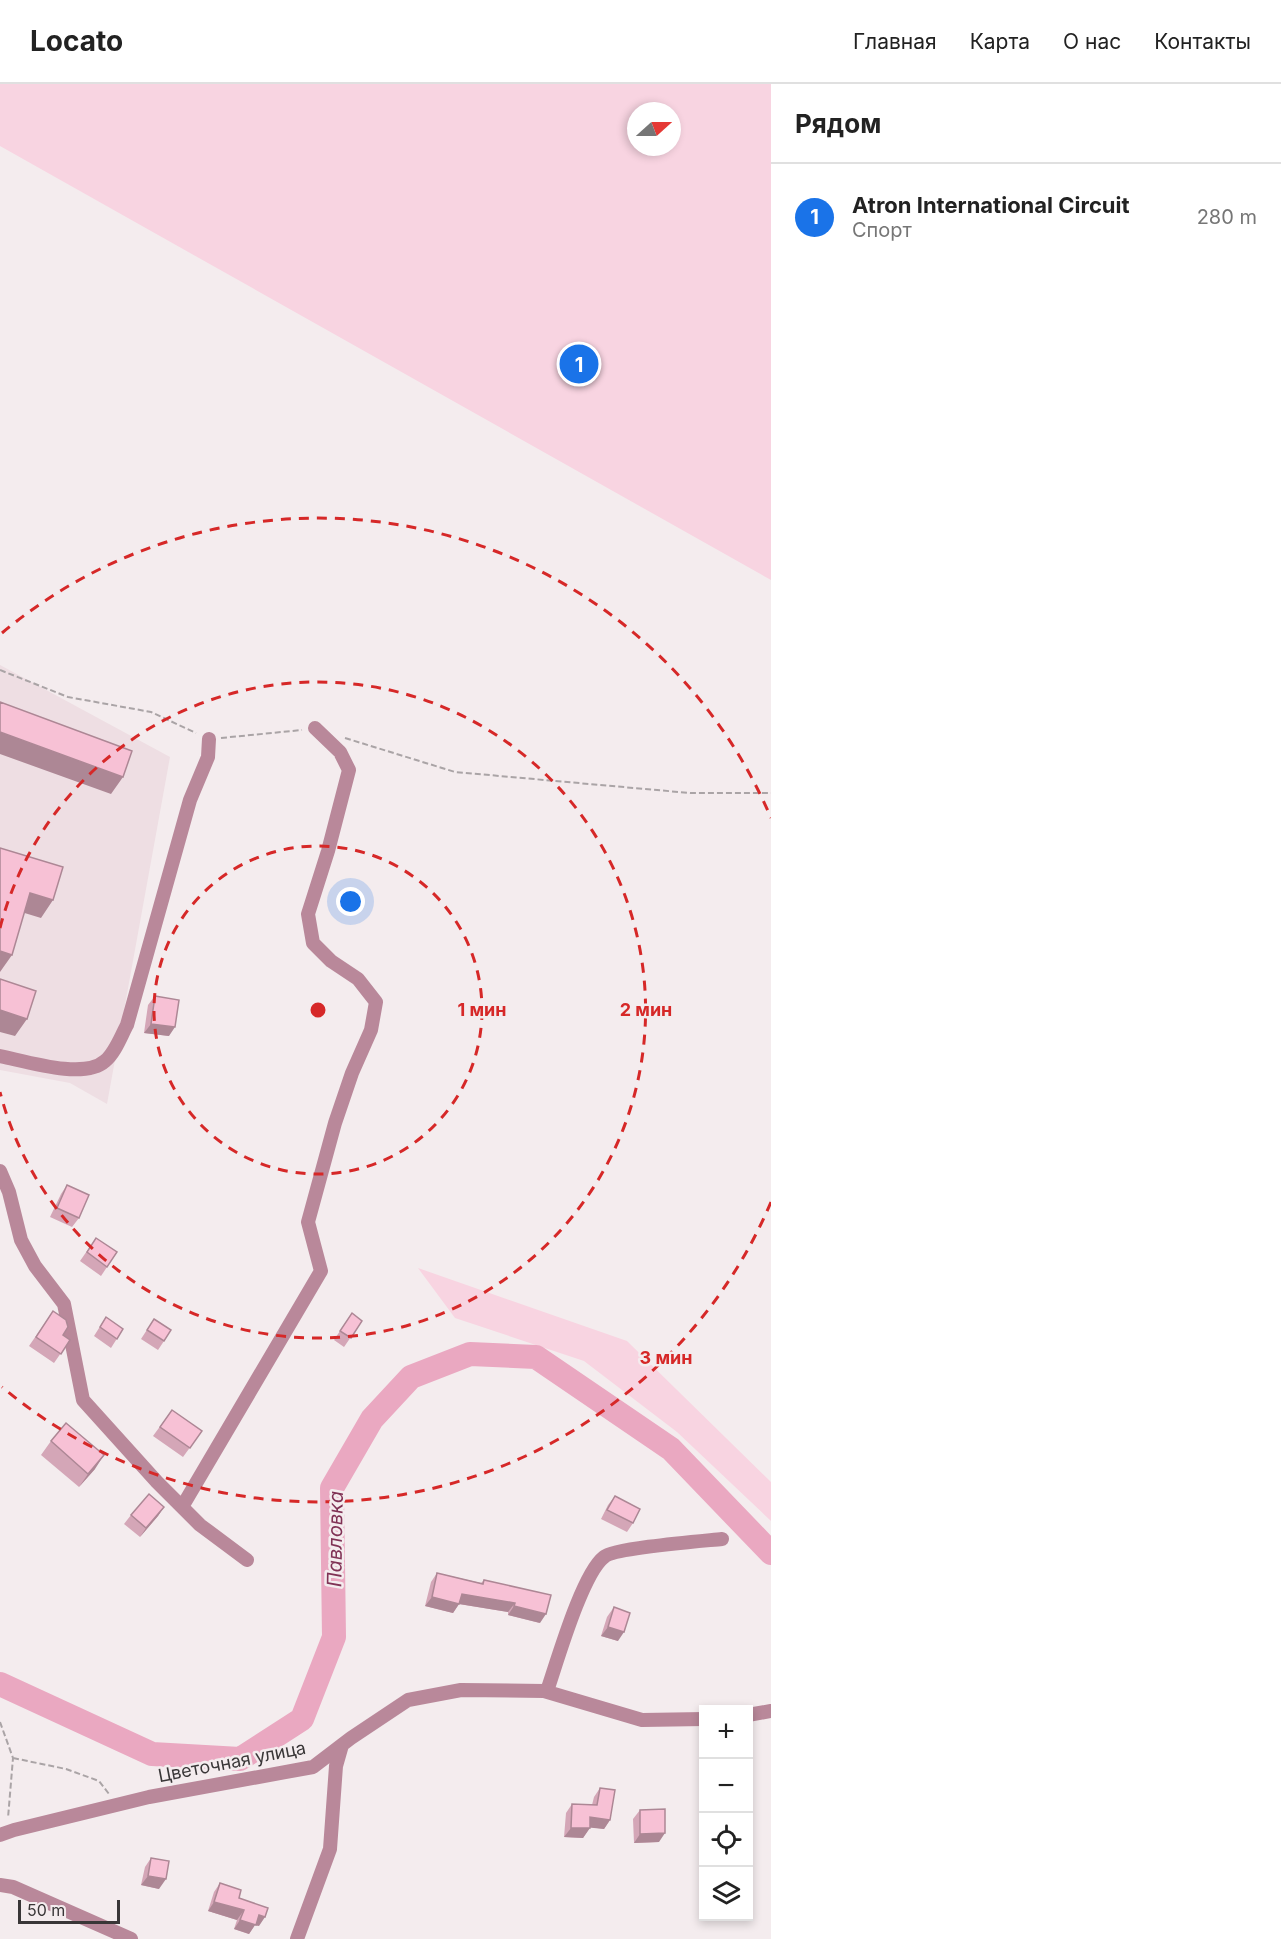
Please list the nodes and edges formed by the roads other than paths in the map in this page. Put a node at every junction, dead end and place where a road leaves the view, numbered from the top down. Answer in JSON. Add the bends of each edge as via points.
{"nodes":[{"id":1,"x":315,"y":728,"type":"road end"},
{"id":2,"x":209,"y":739,"type":"road end"},
{"id":3,"x":0,"y":1056,"type":"edge"},
{"id":4,"x":0,"y":1171,"type":"edge"},
{"id":5,"x":182,"y":1507,"type":"junction"},
{"id":6,"x":722,"y":1539,"type":"dead end"},
{"id":7,"x":247,"y":1560,"type":"dead end"},
{"id":8,"x":547,"y":1691,"type":"junction"},
{"id":9,"x":771,"y":1711,"type":"edge"},
{"id":10,"x":753,"y":1715,"type":"edge"},
{"id":11,"x":699,"y":1719,"type":"edge"},
{"id":12,"x":342,"y":1745,"type":"junction"},
{"id":13,"x":3,"y":1834,"type":"edge"},
{"id":14,"x":0,"y":1885,"type":"edge"},
{"id":15,"x":131,"y":1939,"type":"edge"},
{"id":16,"x":297,"y":1939,"type":"edge"}],
"edges":[{"from":1,"to":5,"type":"street","via":[[340,752],[349,770],[308,914],[313,943],[358,980],[376,1002],[371,1030],[335,1123],[308,1222],[321,1272]]},
{"from":2,"to":3,"type":"street","via":[[208,757],[190,800],[127,1025],[105,1062],[91,1069],[57,1068]]},
{"from":4,"to":5,"type":"street","via":[[21,1240],[64,1304],[83,1400]]},
{"from":5,"to":7,"type":"street"},
{"from":6,"to":8,"type":"street","via":[[605,1556],[592,1572],[575,1610]]},
{"from":8,"to":11,"type":"street","name":"Цветочная улица","via":[[642,1720]]},
{"from":8,"to":12,"type":"street","name":"Цветочная улица","via":[[461,1690],[408,1700]]},
{"from":9,"to":10,"type":"street"},
{"from":12,"to":13,"type":"street","name":"Цветочная улица","via":[[313,1767],[119,1805]]},
{"from":12,"to":16,"type":"street","via":[[336,1766],[330,1849]]},
{"from":14,"to":15,"type":"street","via":[[13,1887]]}]}
